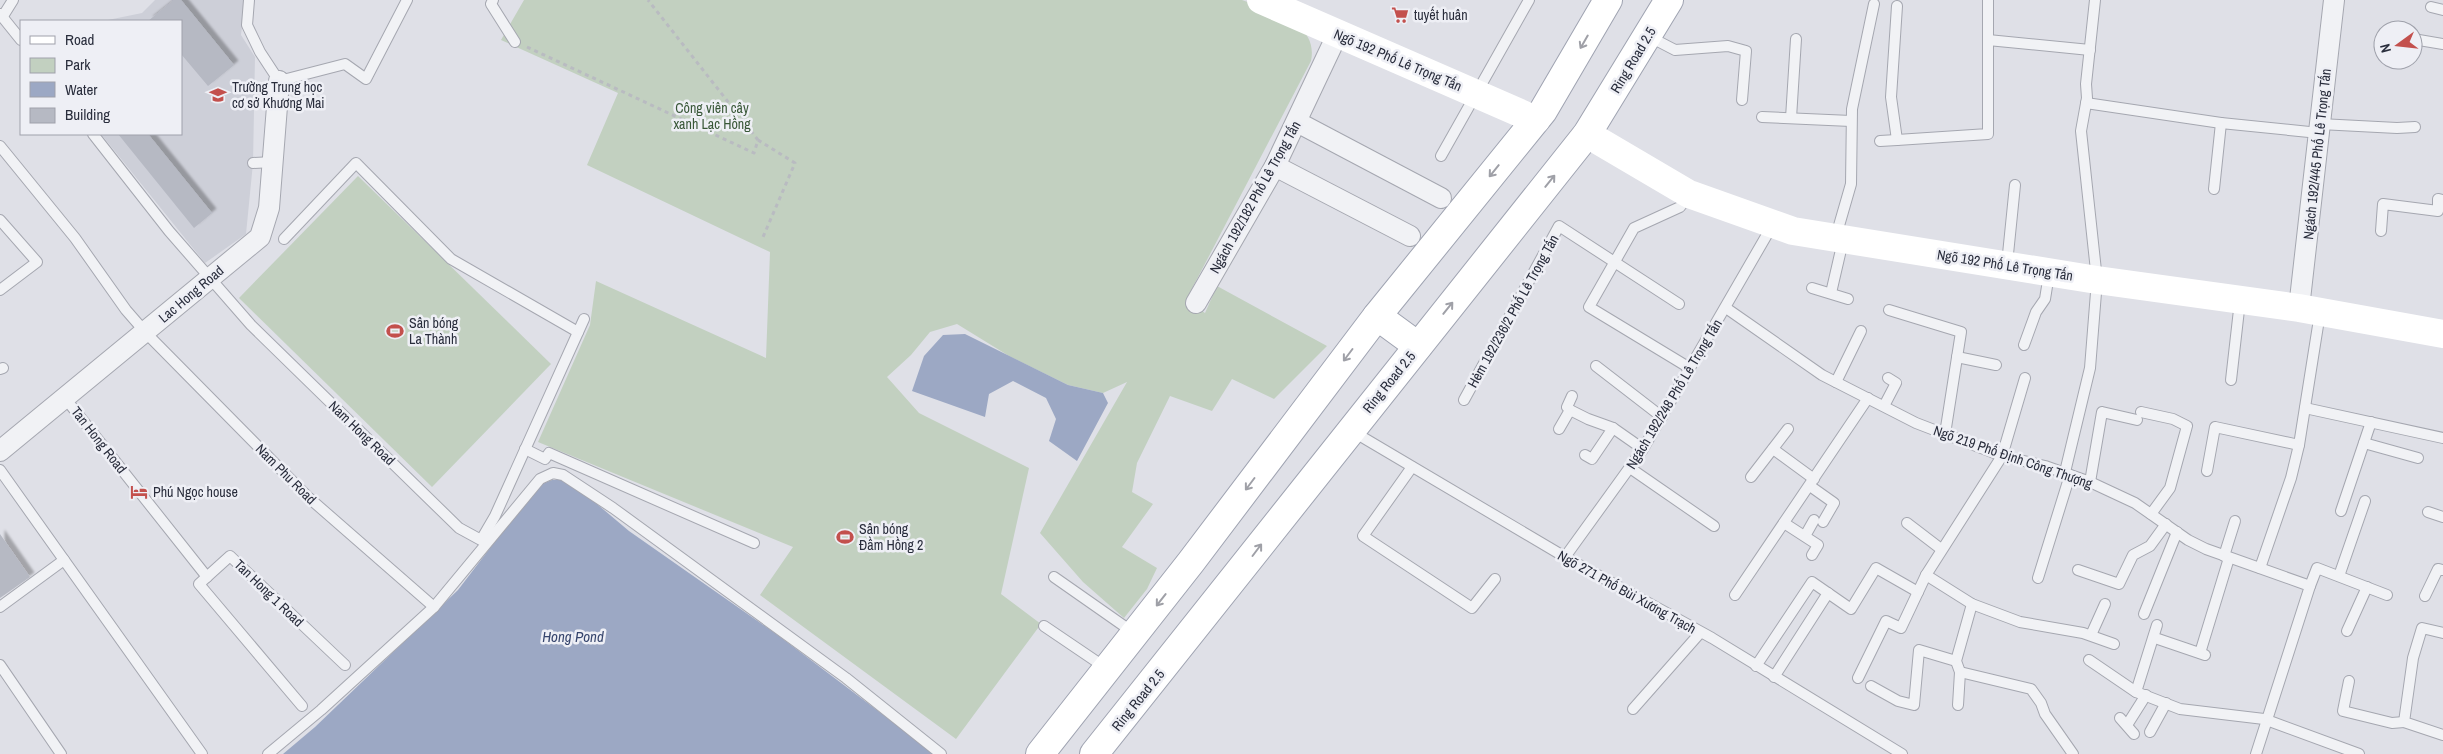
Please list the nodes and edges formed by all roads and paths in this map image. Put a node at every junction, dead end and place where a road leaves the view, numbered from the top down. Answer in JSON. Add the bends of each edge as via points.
{"nodes":[{"id":1,"x":13,"y":0,"type":"edge"},
{"id":2,"x":249,"y":0,"type":"edge"},
{"id":3,"x":407,"y":0,"type":"edge"},
{"id":4,"x":493,"y":0,"type":"edge"},
{"id":5,"x":648,"y":0,"type":"edge"},
{"id":6,"x":1261,"y":0,"type":"edge"},
{"id":7,"x":1529,"y":0,"type":"edge"},
{"id":8,"x":1608,"y":0,"type":"edge"},
{"id":9,"x":1669,"y":0,"type":"edge"},
{"id":10,"x":1988,"y":0,"type":"edge"},
{"id":11,"x":2095,"y":0,"type":"edge"},
{"id":12,"x":2334,"y":0,"type":"edge"},
{"id":13,"x":1874,"y":4,"type":"dead end"},
{"id":14,"x":1897,"y":6,"type":"dead end"},
{"id":15,"x":2431,"y":7,"type":"dead end"},
{"id":16,"x":2443,"y":10,"type":"edge"},
{"id":17,"x":2,"y":15,"type":"edge"},
{"id":18,"x":1338,"y":34,"type":"junction"},
{"id":19,"x":1647,"y":36,"type":"junction"},
{"id":20,"x":20,"y":39,"type":"edge"},
{"id":21,"x":1796,"y":39,"type":"dead end"},
{"id":22,"x":1988,"y":40,"type":"junction"},
{"id":23,"x":2423,"y":41,"type":"edge"},
{"id":24,"x":515,"y":42,"type":"joint"},
{"id":25,"x":2443,"y":44,"type":"edge"},
{"id":26,"x":2090,"y":50,"type":"junction"},
{"id":27,"x":279,"y":80,"type":"junction"},
{"id":28,"x":1477,"y":94,"type":"junction"},
{"id":29,"x":1742,"y":100,"type":"dead end"},
{"id":30,"x":2086,"y":103,"type":"junction"},
{"id":31,"x":1762,"y":117,"type":"dead end"},
{"id":32,"x":1791,"y":118,"type":"junction"},
{"id":33,"x":1536,"y":120,"type":"junction"},
{"id":34,"x":1851,"y":121,"type":"junction"},
{"id":35,"x":1297,"y":122,"type":"junction"},
{"id":36,"x":2220,"y":123,"type":"junction"},
{"id":37,"x":2416,"y":127,"type":"dead end"},
{"id":38,"x":2320,"y":129,"type":"junction"},
{"id":39,"x":1588,"y":134,"type":"junction"},
{"id":40,"x":95,"y":135,"type":"edge"},
{"id":41,"x":758,"y":140,"type":"junction"},
{"id":42,"x":1898,"y":140,"type":"junction"},
{"id":43,"x":1880,"y":142,"type":"dead end"},
{"id":44,"x":0,"y":146,"type":"edge"},
{"id":45,"x":1441,"y":156,"type":"dead end"},
{"id":46,"x":273,"y":162,"type":"junction"},
{"id":47,"x":253,"y":163,"type":"dead end"},
{"id":48,"x":1275,"y":166,"type":"junction"},
{"id":49,"x":2015,"y":185,"type":"dead end"},
{"id":50,"x":2214,"y":189,"type":"dead end"},
{"id":51,"x":1689,"y":194,"type":"junction"},
{"id":52,"x":1441,"y":198,"type":"dead end"},
{"id":53,"x":2443,"y":200,"type":"edge"},
{"id":54,"x":0,"y":220,"type":"edge"},
{"id":55,"x":1773,"y":224,"type":"junction"},
{"id":56,"x":2381,"y":231,"type":"dead end"},
{"id":57,"x":1410,"y":236,"type":"dead end"},
{"id":58,"x":763,"y":237,"type":"dead end"},
{"id":59,"x":284,"y":239,"type":"dead end"},
{"id":60,"x":1839,"y":240,"type":"junction"},
{"id":61,"x":1614,"y":260,"type":"junction"},
{"id":62,"x":2007,"y":264,"type":"junction"},
{"id":63,"x":2050,"y":271,"type":"junction"},
{"id":64,"x":209,"y":278,"type":"junction"},
{"id":65,"x":2097,"y":280,"type":"junction"},
{"id":66,"x":1812,"y":288,"type":"dead end"},
{"id":67,"x":0,"y":290,"type":"edge"},
{"id":68,"x":1830,"y":293,"type":"junction"},
{"id":69,"x":1848,"y":299,"type":"dead end"},
{"id":70,"x":2240,"y":300,"type":"junction"},
{"id":71,"x":1196,"y":303,"type":"dead end"},
{"id":72,"x":1679,"y":304,"type":"dead end"},
{"id":73,"x":1726,"y":308,"type":"junction"},
{"id":74,"x":1889,"y":310,"type":"dead end"},
{"id":75,"x":2310,"y":310,"type":"junction"},
{"id":76,"x":1378,"y":316,"type":"junction"},
{"id":77,"x":584,"y":319,"type":"dead end"},
{"id":78,"x":578,"y":332,"type":"junction"},
{"id":79,"x":1861,"y":332,"type":"dead end"},
{"id":80,"x":146,"y":333,"type":"junction"},
{"id":81,"x":2443,"y":334,"type":"edge"},
{"id":82,"x":2024,"y":345,"type":"dead end"},
{"id":83,"x":1418,"y":346,"type":"junction"},
{"id":84,"x":1957,"y":357,"type":"junction"},
{"id":85,"x":1996,"y":365,"type":"dead end"},
{"id":86,"x":1596,"y":366,"type":"dead end"},
{"id":87,"x":1688,"y":367,"type":"junction"},
{"id":88,"x":1888,"y":378,"type":"dead end"},
{"id":89,"x":2025,"y":378,"type":"dead end"},
{"id":90,"x":2232,"y":380,"type":"dead end"},
{"id":91,"x":1836,"y":382,"type":"junction"},
{"id":92,"x":1572,"y":396,"type":"dead end"},
{"id":93,"x":65,"y":398,"type":"junction"},
{"id":94,"x":1868,"y":398,"type":"junction"},
{"id":95,"x":1464,"y":400,"type":"dead end"},
{"id":96,"x":1884,"y":406,"type":"junction"},
{"id":97,"x":2305,"y":408,"type":"junction"},
{"id":98,"x":1570,"y":410,"type":"junction"},
{"id":99,"x":1662,"y":417,"type":"junction"},
{"id":100,"x":2372,"y":422,"type":"junction"},
{"id":101,"x":1613,"y":428,"type":"junction"},
{"id":102,"x":1560,"y":429,"type":"dead end"},
{"id":103,"x":1788,"y":429,"type":"dead end"},
{"id":104,"x":1351,"y":430,"type":"junction"},
{"id":105,"x":1945,"y":434,"type":"junction"},
{"id":106,"x":2443,"y":438,"type":"edge"},
{"id":107,"x":2364,"y":443,"type":"junction"},
{"id":108,"x":2299,"y":445,"type":"junction"},
{"id":109,"x":525,"y":449,"type":"junction"},
{"id":110,"x":1643,"y":449,"type":"junction"},
{"id":111,"x":1773,"y":449,"type":"junction"},
{"id":112,"x":0,"y":451,"type":"edge"},
{"id":113,"x":1585,"y":454,"type":"dead end"},
{"id":114,"x":2002,"y":456,"type":"junction"},
{"id":115,"x":2418,"y":458,"type":"dead end"},
{"id":116,"x":1412,"y":466,"type":"junction"},
{"id":117,"x":1630,"y":468,"type":"junction"},
{"id":118,"x":0,"y":470,"type":"edge"},
{"id":119,"x":2207,"y":471,"type":"dead end"},
{"id":120,"x":2068,"y":474,"type":"junction"},
{"id":121,"x":1751,"y":477,"type":"dead end"},
{"id":122,"x":1812,"y":482,"type":"junction"},
{"id":123,"x":2090,"y":482,"type":"junction"},
{"id":124,"x":2366,"y":501,"type":"dead end"},
{"id":125,"x":2341,"y":511,"type":"dead end"},
{"id":126,"x":2428,"y":512,"type":"dead end"},
{"id":127,"x":2151,"y":514,"type":"junction"},
{"id":128,"x":2443,"y":517,"type":"edge"},
{"id":129,"x":492,"y":520,"type":"junction"},
{"id":130,"x":2235,"y":521,"type":"dead end"},
{"id":131,"x":506,"y":523,"type":"junction"},
{"id":132,"x":1784,"y":523,"type":"junction"},
{"id":133,"x":1907,"y":524,"type":"dead end"},
{"id":134,"x":2166,"y":524,"type":"junction"},
{"id":135,"x":1714,"y":526,"type":"dead end"},
{"id":136,"x":2177,"y":532,"type":"junction"},
{"id":137,"x":1805,"y":536,"type":"junction"},
{"id":138,"x":754,"y":543,"type":"dead end"},
{"id":139,"x":1941,"y":549,"type":"junction"},
{"id":140,"x":1812,"y":555,"type":"dead end"},
{"id":141,"x":2227,"y":557,"type":"junction"},
{"id":142,"x":1565,"y":558,"type":"junction"},
{"id":143,"x":64,"y":560,"type":"junction"},
{"id":144,"x":2260,"y":568,"type":"junction"},
{"id":145,"x":2078,"y":570,"type":"dead end"},
{"id":146,"x":2443,"y":570,"type":"edge"},
{"id":147,"x":1926,"y":575,"type":"junction"},
{"id":148,"x":2339,"y":576,"type":"junction"},
{"id":149,"x":207,"y":577,"type":"junction"},
{"id":150,"x":1054,"y":577,"type":"dead end"},
{"id":151,"x":2038,"y":578,"type":"dead end"},
{"id":152,"x":1495,"y":579,"type":"dead end"},
{"id":153,"x":2310,"y":586,"type":"junction"},
{"id":154,"x":2367,"y":587,"type":"junction"},
{"id":155,"x":1918,"y":592,"type":"junction"},
{"id":156,"x":1828,"y":593,"type":"junction"},
{"id":157,"x":1735,"y":595,"type":"dead end"},
{"id":158,"x":2387,"y":595,"type":"dead end"},
{"id":159,"x":2425,"y":596,"type":"dead end"},
{"id":160,"x":1972,"y":604,"type":"junction"},
{"id":161,"x":2105,"y":604,"type":"dead end"},
{"id":162,"x":0,"y":607,"type":"edge"},
{"id":163,"x":434,"y":607,"type":"junction"},
{"id":164,"x":2144,"y":614,"type":"dead end"},
{"id":165,"x":2157,"y":625,"type":"dead end"},
{"id":166,"x":1044,"y":626,"type":"dead end"},
{"id":167,"x":2347,"y":631,"type":"dead end"},
{"id":168,"x":1134,"y":633,"type":"junction"},
{"id":169,"x":1700,"y":633,"type":"junction"},
{"id":170,"x":2443,"y":633,"type":"edge"},
{"id":171,"x":2091,"y":635,"type":"junction"},
{"id":172,"x":2158,"y":639,"type":"dead end"},
{"id":173,"x":2114,"y":644,"type":"dead end"},
{"id":174,"x":2090,"y":660,"type":"dead end"},
{"id":175,"x":1956,"y":661,"type":"junction"},
{"id":176,"x":345,"y":665,"type":"dead end"},
{"id":177,"x":0,"y":666,"type":"edge"},
{"id":178,"x":1756,"y":666,"type":"junction"},
{"id":179,"x":1106,"y":669,"type":"junction"},
{"id":180,"x":1960,"y":672,"type":"junction"},
{"id":181,"x":1774,"y":677,"type":"junction"},
{"id":182,"x":1858,"y":678,"type":"dead end"},
{"id":183,"x":2348,"y":681,"type":"dead end"},
{"id":184,"x":1871,"y":686,"type":"dead end"},
{"id":185,"x":2136,"y":692,"type":"junction"},
{"id":186,"x":2146,"y":695,"type":"junction"},
{"id":187,"x":2166,"y":703,"type":"junction"},
{"id":188,"x":1958,"y":705,"type":"dead end"},
{"id":189,"x":302,"y":706,"type":"dead end"},
{"id":190,"x":1633,"y":709,"type":"dead end"},
{"id":191,"x":2267,"y":720,"type":"junction"},
{"id":192,"x":2404,"y":722,"type":"junction"},
{"id":193,"x":2127,"y":726,"type":"dead end"},
{"id":194,"x":1059,"y":730,"type":"junction"},
{"id":195,"x":2150,"y":732,"type":"dead end"},
{"id":196,"x":2443,"y":734,"type":"edge"},
{"id":197,"x":2346,"y":752,"type":"edge"},
{"id":198,"x":1094,"y":753,"type":"edge"},
{"id":199,"x":60,"y":754,"type":"edge"},
{"id":200,"x":202,"y":754,"type":"edge"},
{"id":201,"x":268,"y":754,"type":"edge"},
{"id":202,"x":942,"y":754,"type":"edge"},
{"id":203,"x":1040,"y":754,"type":"edge"},
{"id":204,"x":1902,"y":754,"type":"edge"},
{"id":205,"x":2073,"y":754,"type":"edge"},
{"id":206,"x":2256,"y":754,"type":"edge"},
{"id":207,"x":2359,"y":754,"type":"edge"}],
"edges":[{"from":1,"to":17,"type":"lane"},
{"from":2,"to":27,"type":"lane","via":[[246,25]]},
{"from":3,"to":27,"type":"lane","via":[[366,78],[345,64]]},
{"from":4,"to":24,"type":"lane","via":[[491,4]]},
{"from":5,"to":41,"type":"path"},
{"from":6,"to":18,"type":"main road","name":"Ngõ 192 Phố Lê Trọng Tấn"},
{"from":7,"to":28,"type":"lane"},
{"from":8,"to":33,"type":"main road","one_way":true},
{"from":9,"to":19,"type":"main road","name":"Ring Road 2.5"},
{"from":10,"to":22,"type":"lane"},
{"from":11,"to":26,"type":"lane"},
{"from":12,"to":38,"type":"street","name":"Ngách 192/445 Phố Lê Trọng Tấn"},
{"from":13,"to":34,"type":"lane"},
{"from":14,"to":42,"type":"lane","via":[[1891,97]]},
{"from":15,"to":16,"type":"lane"},
{"from":17,"to":20,"type":"lane"},
{"from":18,"to":28,"type":"main road","name":"Ngõ 192 Phố Lê Trọng Tấn"},
{"from":18,"to":35,"type":"street","name":"Ngách 192/182 Phố Lê Trọng Tấn"},
{"from":19,"to":29,"type":"lane","via":[[1675,50],[1728,46],[1746,51]]},
{"from":19,"to":39,"type":"main road","name":"Ring Road 2.5"},
{"from":21,"to":32,"type":"lane"},
{"from":22,"to":26,"type":"lane"},
{"from":22,"to":42,"type":"lane","via":[[1988,134]]},
{"from":23,"to":25,"type":"lane"},
{"from":24,"to":41,"type":"path","via":[[754,153]]},
{"from":26,"to":30,"type":"lane"},
{"from":27,"to":46,"type":"street","name":"Lac Hong Road"},
{"from":28,"to":33,"type":"main road","name":"Ngõ 192 Phố Lê Trọng Tấn"},
{"from":28,"to":45,"type":"lane"},
{"from":30,"to":36,"type":"lane"},
{"from":30,"to":65,"type":"lane","via":[[2081,131]]},
{"from":31,"to":32,"type":"lane"},
{"from":32,"to":34,"type":"lane"},
{"from":33,"to":76,"type":"main road","one_way":true},
{"from":34,"to":60,"type":"lane","via":[[1851,184]]},
{"from":35,"to":48,"type":"street","name":"Ngách 192/182 Phố Lê Trọng Tấn"},
{"from":35,"to":52,"type":"street"},
{"from":36,"to":38,"type":"lane"},
{"from":36,"to":50,"type":"lane"},
{"from":37,"to":38,"type":"lane"},
{"from":38,"to":75,"type":"street","name":"Ngách 192/445 Phố Lê Trọng Tấn"},
{"from":39,"to":51,"type":"main road","name":"Ngõ 192 Phố Lê Trọng Tấn"},
{"from":83,"to":39,"type":"main road","name":"Ring Road 2.5","one_way":true},
{"from":40,"to":64,"type":"lane","name":"Nam Hong Road"},
{"from":41,"to":58,"type":"path","via":[[795,163]]},
{"from":42,"to":43,"type":"lane"},
{"from":44,"to":80,"type":"lane","name":"Nam Phu Road"},
{"from":46,"to":47,"type":"lane"},
{"from":46,"to":64,"type":"street","name":"Lac Hong Road","via":[[269,208],[260,237]]},
{"from":48,"to":57,"type":"street"},
{"from":48,"to":71,"type":"street","name":"Ngách 192/182 Phố Lê Trọng Tấn"},
{"from":49,"to":62,"type":"lane"},
{"from":51,"to":55,"type":"main road","name":"Ngõ 192 Phố Lê Trọng Tấn"},
{"from":51,"to":61,"type":"lane","via":[[1680,208],[1634,228]]},
{"from":53,"to":56,"type":"lane","via":[[2438,199],[2438,211],[2383,204]]},
{"from":54,"to":67,"type":"lane","via":[[37,262]]},
{"from":55,"to":60,"type":"main road","name":"Ngõ 192 Phố Lê Trọng Tấn"},
{"from":55,"to":73,"type":"lane","name":"Ngách 192/248 Phố Lê Trọng Tấn"},
{"from":59,"to":78,"type":"lane","via":[[356,163],[450,259]]},
{"from":60,"to":62,"type":"main road","name":"Ngõ 192 Phố Lê Trọng Tấn"},
{"from":60,"to":68,"type":"lane"},
{"from":61,"to":72,"type":"lane"},
{"from":61,"to":87,"type":"lane","via":[[1589,307]]},
{"from":61,"to":95,"type":"lane","name":"Hẻm 192/236/2 Phố Lê Trọng Tấn","via":[[1559,226]]},
{"from":62,"to":63,"type":"main road","name":"Ngõ 192 Phố Lê Trọng Tấn"},
{"from":63,"to":65,"type":"main road","name":"Ngõ 192 Phố Lê Trọng Tấn"},
{"from":63,"to":82,"type":"lane","via":[[2045,299],[2036,312]]},
{"from":64,"to":80,"type":"street","name":"Lac Hong Road"},
{"from":64,"to":129,"type":"lane","name":"Nam Hong Road","via":[[251,325],[459,528],[481,540]]},
{"from":65,"to":70,"type":"main road","name":"Ngõ 192 Phố Lê Trọng Tấn"},
{"from":65,"to":120,"type":"lane","via":[[2090,368]]},
{"from":66,"to":68,"type":"lane"},
{"from":68,"to":69,"type":"lane"},
{"from":70,"to":75,"type":"main road","name":"Ngõ 192 Phố Lê Trọng Tấn"},
{"from":70,"to":90,"type":"lane"},
{"from":73,"to":87,"type":"lane","name":"Ngách 192/248 Phố Lê Trọng Tấn"},
{"from":73,"to":91,"type":"lane","name":"Ngõ 219 Phố Định Công Thượng"},
{"from":74,"to":84,"type":"lane","via":[[1961,332]]},
{"from":75,"to":81,"type":"main road","name":"Ngõ 192 Phố Lê Trọng Tấn"},
{"from":75,"to":97,"type":"lane"},
{"from":76,"to":83,"type":"main road"},
{"from":76,"to":168,"type":"main road","one_way":true},
{"from":77,"to":78,"type":"lane","name":"Nam Hong Road"},
{"from":78,"to":109,"type":"lane","name":"Nam Hong Road"},
{"from":79,"to":91,"type":"lane"},
{"from":80,"to":93,"type":"street","name":"Lac Hong Road"},
{"from":80,"to":163,"type":"lane","name":"Nam Phu Road","via":[[308,497]]},
{"from":83,"to":104,"type":"main road","name":"Ring Road 2.5"},
{"from":84,"to":85,"type":"lane"},
{"from":84,"to":105,"type":"lane"},
{"from":86,"to":99,"type":"lane"},
{"from":87,"to":99,"type":"lane","name":"Ngách 192/248 Phố Lê Trọng Tấn"},
{"from":88,"to":96,"type":"lane","via":[[1896,383]]},
{"from":89,"to":114,"type":"lane"},
{"from":91,"to":94,"type":"lane","name":"Ngõ 219 Phố Định Công Thượng"},
{"from":92,"to":98,"type":"lane","via":[[1567,407]]},
{"from":93,"to":112,"type":"street","name":"Lac Hong Road"},
{"from":93,"to":149,"type":"lane","name":"Tan Hong Road"},
{"from":94,"to":96,"type":"lane","name":"Ngõ 219 Phố Định Công Thượng"},
{"from":94,"to":122,"type":"lane"},
{"from":96,"to":105,"type":"lane","name":"Ngõ 219 Phố Định Công Thượng"},
{"from":97,"to":100,"type":"lane"},
{"from":97,"to":108,"type":"lane"},
{"from":98,"to":101,"type":"lane"},
{"from":98,"to":102,"type":"lane"},
{"from":99,"to":110,"type":"lane","name":"Ngách 192/248 Phố Lê Trọng Tấn"},
{"from":100,"to":106,"type":"lane"},
{"from":100,"to":107,"type":"lane"},
{"from":101,"to":110,"type":"lane"},
{"from":101,"to":113,"type":"lane","via":[[1592,459]]},
{"from":103,"to":111,"type":"lane"},
{"from":104,"to":116,"type":"lane","name":"Ngõ 271 Phố Bùi Xương Trạch"},
{"from":198,"to":104,"type":"main road","name":"Ring Road 2.5","one_way":true},
{"from":105,"to":114,"type":"lane","name":"Ngõ 219 Phố Định Công Thượng"},
{"from":107,"to":115,"type":"lane"},
{"from":107,"to":125,"type":"lane"},
{"from":108,"to":119,"type":"lane","via":[[2215,426]]},
{"from":108,"to":144,"type":"lane"},
{"from":109,"to":129,"type":"lane","name":"Nam Hong Road"},
{"from":109,"to":138,"type":"lane","via":[[545,459],[549,453]]},
{"from":110,"to":117,"type":"lane","name":"Ngách 192/248 Phố Lê Trọng Tấn"},
{"from":111,"to":121,"type":"lane"},
{"from":111,"to":122,"type":"lane"},
{"from":114,"to":120,"type":"lane","name":"Ngõ 219 Phố Định Công Thượng"},
{"from":114,"to":139,"type":"lane"},
{"from":116,"to":142,"type":"lane","name":"Ngõ 271 Phố Bùi Xương Trạch"},
{"from":116,"to":152,"type":"lane","via":[[1363,536],[1472,608]]},
{"from":117,"to":135,"type":"lane"},
{"from":117,"to":142,"type":"lane","name":"Ngách 192/248 Phố Lê Trọng Tấn"},
{"from":118,"to":143,"type":"lane"},
{"from":120,"to":123,"type":"lane","name":"Ngõ 219 Phố Định Công Thượng"},
{"from":120,"to":151,"type":"lane"},
{"from":122,"to":132,"type":"lane"},
{"from":122,"to":137,"type":"lane","via":[[1834,502]]},
{"from":123,"to":127,"type":"lane","name":"Ngõ 219 Phố Định Công Thượng"},
{"from":123,"to":127,"type":"lane","via":[[2102,412],[2173,419],[2187,426],[2170,488]]},
{"from":124,"to":148,"type":"lane"},
{"from":126,"to":128,"type":"lane"},
{"from":127,"to":134,"type":"lane","name":"Ngõ 219 Phố Định Công Thượng"},
{"from":129,"to":131,"type":"lane","via":[[498,524]]},
{"from":130,"to":141,"type":"lane"},
{"from":131,"to":163,"type":"lane"},
{"from":131,"to":202,"type":"lane","via":[[540,479],[553,473],[563,475],[846,678]]},
{"from":132,"to":137,"type":"lane"},
{"from":132,"to":157,"type":"lane"},
{"from":133,"to":139,"type":"lane"},
{"from":134,"to":136,"type":"lane","name":"Ngõ 219 Phố Định Công Thượng"},
{"from":134,"to":145,"type":"lane","via":[[2150,546],[2133,554],[2119,584]]},
{"from":136,"to":141,"type":"lane","name":"Ngõ 219 Phố Định Công Thượng"},
{"from":136,"to":164,"type":"lane"},
{"from":137,"to":140,"type":"lane","via":[[1818,545]]},
{"from":139,"to":147,"type":"lane"},
{"from":141,"to":144,"type":"lane","name":"Ngõ 219 Phố Định Công Thượng"},
{"from":141,"to":172,"type":"lane","via":[[2203,654]]},
{"from":142,"to":169,"type":"lane","name":"Ngõ 271 Phố Bùi Xương Trạch"},
{"from":143,"to":162,"type":"lane"},
{"from":143,"to":200,"type":"lane"},
{"from":144,"to":153,"type":"lane","name":"Ngõ 219 Phố Định Công Thượng"},
{"from":146,"to":159,"type":"lane","via":[[2438,568]]},
{"from":147,"to":155,"type":"lane"},
{"from":147,"to":160,"type":"lane"},
{"from":148,"to":153,"type":"lane","via":[[2318,568]]},
{"from":148,"to":154,"type":"lane"},
{"from":149,"to":176,"type":"lane","name":"Tan Hong 1 Road","via":[[230,556]]},
{"from":149,"to":189,"type":"lane","via":[[199,584]]},
{"from":150,"to":168,"type":"lane"},
{"from":153,"to":191,"type":"lane"},
{"from":154,"to":158,"type":"lane"},
{"from":154,"to":167,"type":"lane"},
{"from":155,"to":156,"type":"lane","via":[[1876,568],[1851,609]]},
{"from":155,"to":182,"type":"lane","via":[[1901,628],[1886,621]]},
{"from":156,"to":178,"type":"lane","via":[[1812,582]]},
{"from":156,"to":181,"type":"lane"},
{"from":160,"to":171,"type":"lane","via":[[2020,622]]},
{"from":160,"to":175,"type":"lane"},
{"from":161,"to":171,"type":"lane"},
{"from":163,"to":201,"type":"lane"},
{"from":165,"to":185,"type":"lane"},
{"from":166,"to":179,"type":"lane"},
{"from":168,"to":179,"type":"main road"},
{"from":169,"to":178,"type":"lane","name":"Ngõ 271 Phố Bùi Xương Trạch"},
{"from":169,"to":190,"type":"lane"},
{"from":170,"to":192,"type":"lane","via":[[2422,628],[2413,658]]},
{"from":171,"to":173,"type":"lane"},
{"from":174,"to":185,"type":"lane"},
{"from":175,"to":180,"type":"lane"},
{"from":175,"to":184,"type":"lane","via":[[1919,650],[1914,705],[1898,701]]},
{"from":177,"to":199,"type":"lane"},
{"from":178,"to":181,"type":"lane","name":"Ngõ 271 Phố Bùi Xương Trạch"},
{"from":179,"to":194,"type":"main road"},
{"from":180,"to":188,"type":"lane"},
{"from":180,"to":205,"type":"lane","via":[[2031,689]]},
{"from":181,"to":204,"type":"lane","name":"Ngõ 271 Phố Bùi Xương Trạch"},
{"from":183,"to":192,"type":"lane","via":[[2343,711],[2392,723]]},
{"from":185,"to":186,"type":"lane"},
{"from":186,"to":187,"type":"lane"},
{"from":186,"to":193,"type":"lane"},
{"from":187,"to":191,"type":"lane","via":[[2180,709]]},
{"from":187,"to":195,"type":"lane"},
{"from":191,"to":197,"type":"lane"},
{"from":191,"to":206,"type":"lane"},
{"from":192,"to":196,"type":"lane"},
{"from":194,"to":198,"type":"main road"},
{"from":194,"to":203,"type":"main road"},
{"from":197,"to":207,"type":"lane"}]}
